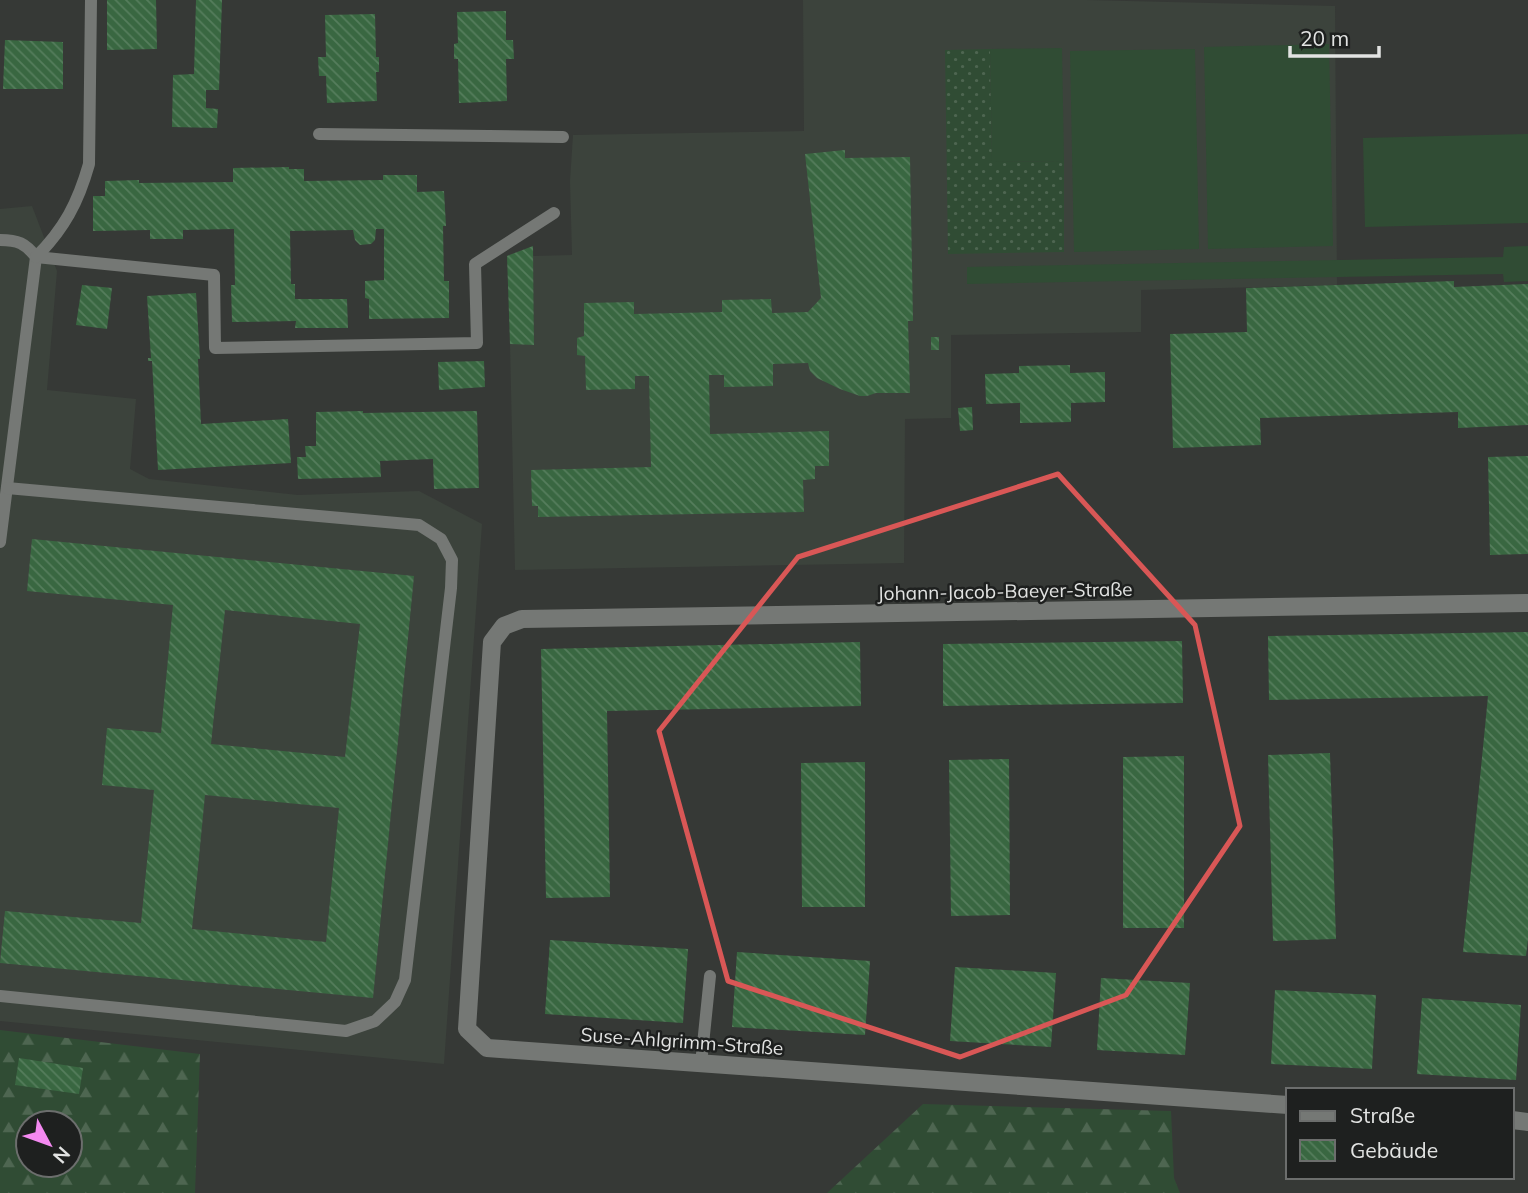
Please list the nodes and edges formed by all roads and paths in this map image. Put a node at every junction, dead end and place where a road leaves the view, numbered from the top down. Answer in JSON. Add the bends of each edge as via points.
{"nodes":[{"id":1,"x":91,"y":0,"type":"edge"},
{"id":2,"x":319,"y":134,"type":"dead end"},
{"id":3,"x":563,"y":137,"type":"dead end"},
{"id":4,"x":554,"y":213,"type":"dead end"},
{"id":5,"x":0,"y":240,"type":"edge"},
{"id":6,"x":36,"y":257,"type":"junction"},
{"id":7,"x":7,"y":488,"type":"junction"},
{"id":8,"x":0,"y":542,"type":"edge"},
{"id":9,"x":1528,"y":603,"type":"edge"},
{"id":10,"x":492,"y":642,"type":"joint"},
{"id":11,"x":710,"y":976,"type":"dead end"},
{"id":12,"x":0,"y":996,"type":"edge"},
{"id":13,"x":701,"y":1064,"type":"junction"},
{"id":14,"x":1286,"y":1105,"type":"edge"}],
"edges":[{"from":1,"to":6,"type":"lane","via":[[89,164],[71,214]]},
{"from":2,"to":3,"type":"lane"},
{"from":4,"to":6,"type":"lane","via":[[475,264],[477,343],[215,348],[214,275]]},
{"from":5,"to":6,"type":"lane","via":[[27,246]]},
{"from":6,"to":7,"type":"lane"},
{"from":7,"to":8,"type":"lane"},
{"from":7,"to":12,"type":"lane","via":[[419,525],[441,539],[452,560],[405,980],[395,1002],[375,1021],[346,1031]]},
{"from":9,"to":10,"type":"street","name":"Johann-Jacob-Baeyer-Straße","via":[[522,620],[504,626]]},
{"from":10,"to":13,"type":"street","name":"Suse-Ahlgrimm-Straße","via":[[467,1029],[487,1048]]},
{"from":11,"to":13,"type":"lane"},
{"from":13,"to":14,"type":"street","name":"Suse-Ahlgrimm-Straße"}]}
